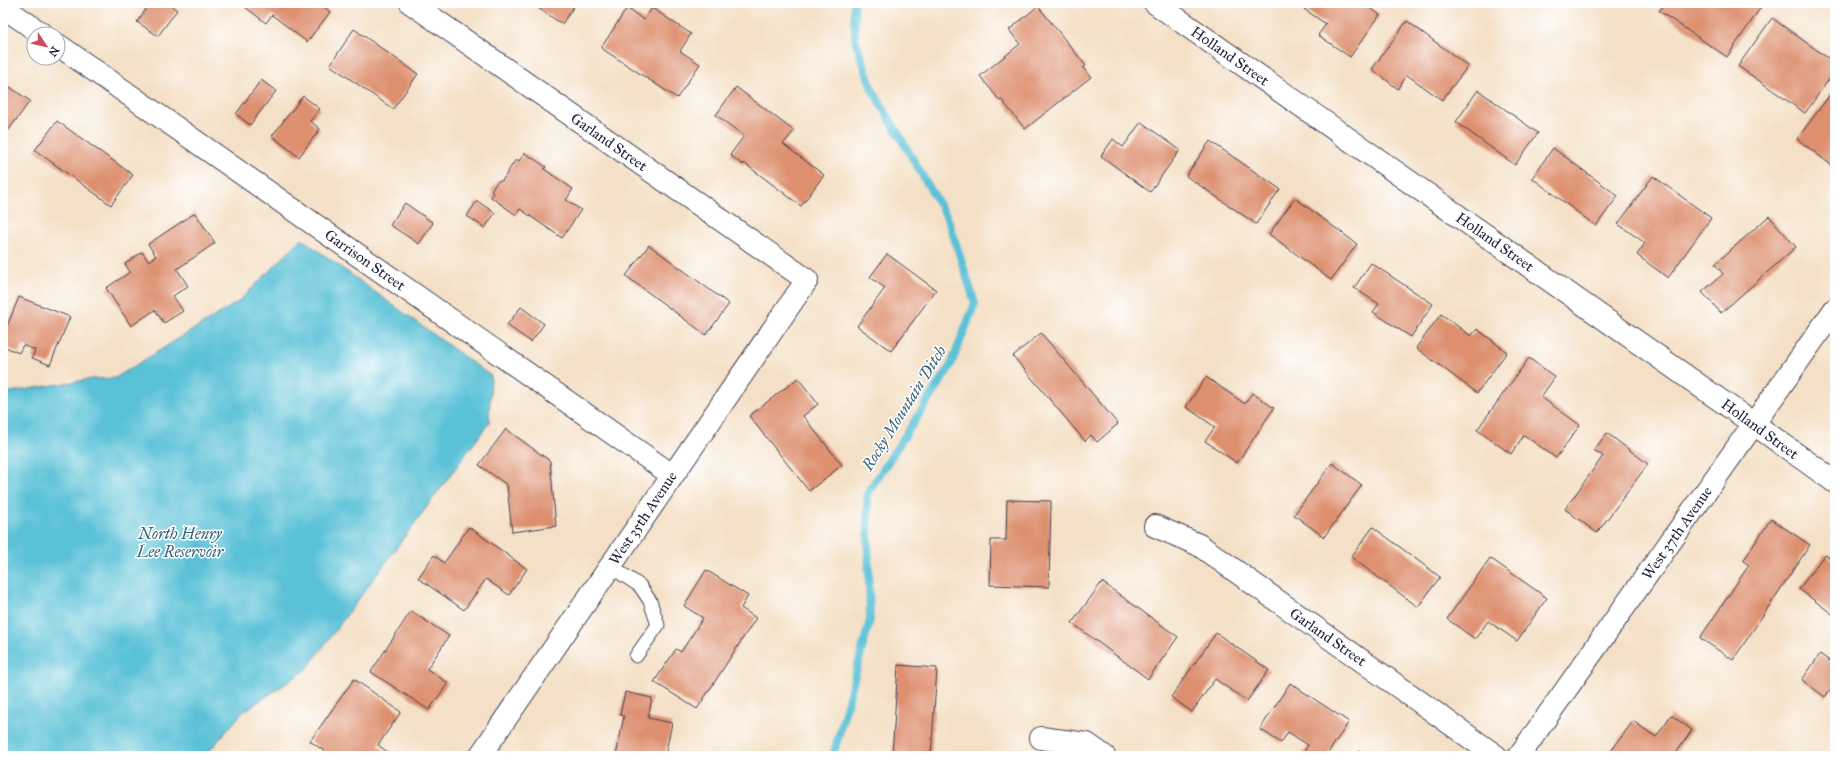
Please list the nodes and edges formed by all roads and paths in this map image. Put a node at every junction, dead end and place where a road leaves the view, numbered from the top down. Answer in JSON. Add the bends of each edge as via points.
{"nodes":[{"id":1,"x":411,"y":3,"type":"edge"},
{"id":2,"x":1155,"y":3,"type":"edge"},
{"id":3,"x":3,"y":6,"type":"edge"},
{"id":4,"x":31,"y":26,"type":"edge"},
{"id":5,"x":66,"y":51,"type":"edge"},
{"id":6,"x":807,"y":280,"type":"joint"},
{"id":7,"x":1835,"y":309,"type":"edge"},
{"id":8,"x":1754,"y":424,"type":"junction"},
{"id":9,"x":672,"y":475,"type":"junction"},
{"id":10,"x":1835,"y":482,"type":"edge"},
{"id":11,"x":1155,"y":526,"type":"dead end"},
{"id":12,"x":610,"y":566,"type":"junction"},
{"id":13,"x":636,"y":656,"type":"dead end"},
{"id":14,"x":1041,"y":738,"type":"dead end"},
{"id":15,"x":480,"y":756,"type":"edge"},
{"id":16,"x":1104,"y":756,"type":"edge"},
{"id":17,"x":1496,"y":756,"type":"edge"},
{"id":18,"x":1519,"y":756,"type":"edge"}],
"edges":[{"from":1,"to":6,"type":"street","name":"Garland Street"},
{"from":2,"to":8,"type":"street","name":"Holland Street"},
{"from":3,"to":4,"type":"street"},
{"from":5,"to":9,"type":"street","name":"Garrison Street"},
{"from":6,"to":9,"type":"street","name":"West 35th Avenue"},
{"from":7,"to":8,"type":"street","name":"West 37th Avenue"},
{"from":8,"to":10,"type":"street","name":"Holland Street"},
{"from":8,"to":18,"type":"street","name":"West 37th Avenue"},
{"from":9,"to":12,"type":"street","name":"West 35th Avenue"},
{"from":11,"to":17,"type":"street","name":"Garland Street","via":[[1199,545]]},
{"from":12,"to":13,"type":"lane","via":[[640,586],[650,601],[658,625]]},
{"from":12,"to":15,"type":"street","name":"West 35th Avenue"},
{"from":14,"to":16,"type":"street","via":[[1087,744]]}]}
